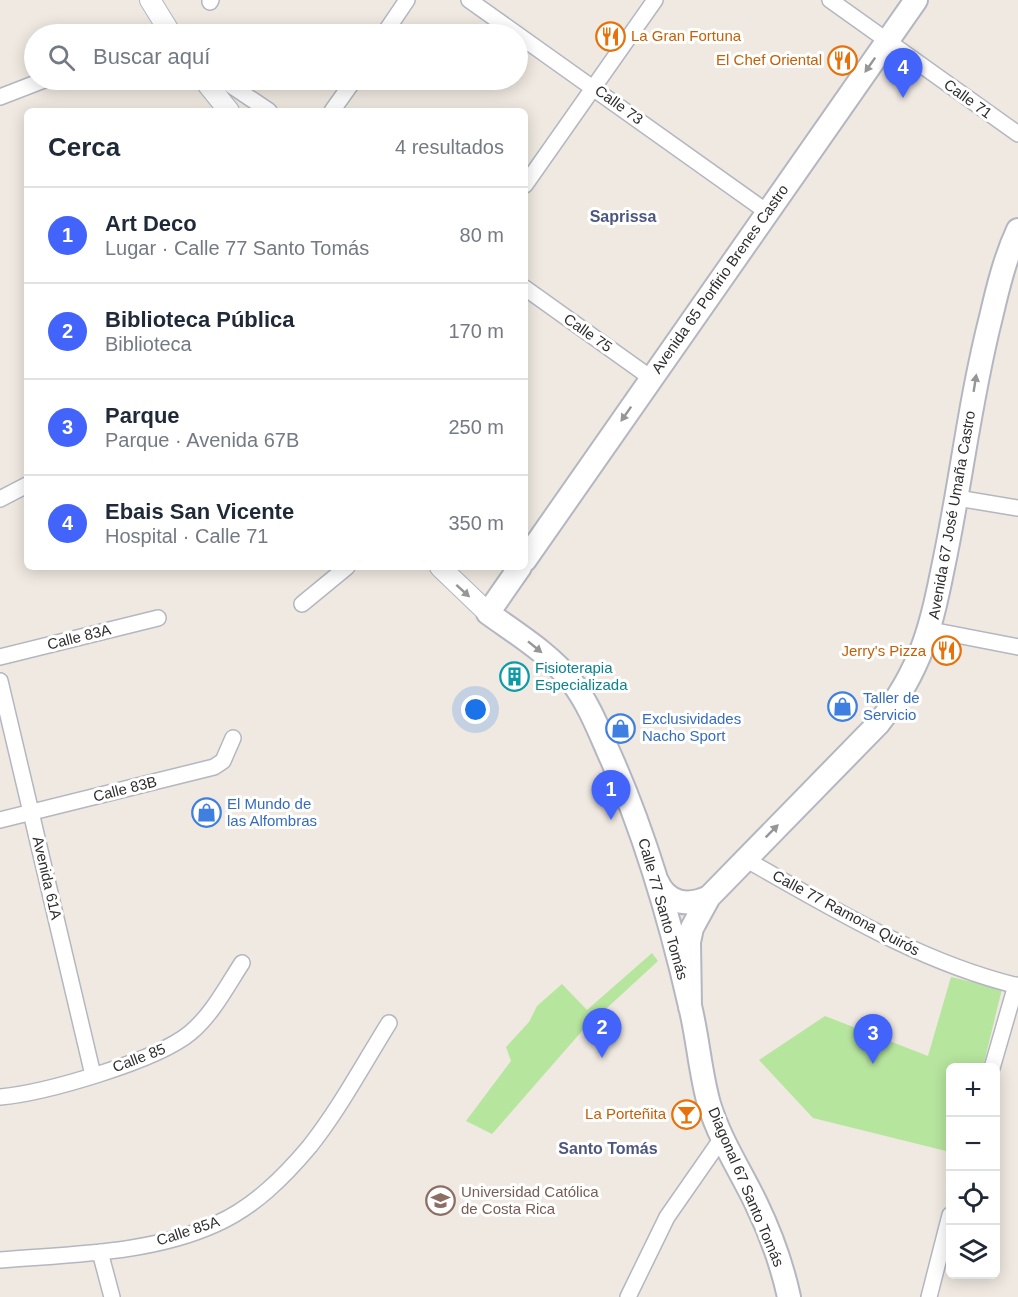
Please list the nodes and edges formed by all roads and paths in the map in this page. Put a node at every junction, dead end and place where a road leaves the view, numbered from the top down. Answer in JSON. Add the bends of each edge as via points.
{"nodes":[{"id":1,"x":150,"y":0,"type":"edge"},
{"id":2,"x":407,"y":0,"type":"edge"},
{"id":3,"x":469,"y":0,"type":"edge"},
{"id":4,"x":655,"y":0,"type":"edge"},
{"id":5,"x":830,"y":0,"type":"edge"},
{"id":6,"x":916,"y":0,"type":"edge"},
{"id":7,"x":160,"y":24,"type":"edge"},
{"id":8,"x":391,"y":24,"type":"edge"},
{"id":9,"x":503,"y":24,"type":"edge"},
{"id":10,"x":528,"y":41,"type":"edge"},
{"id":11,"x":887,"y":41,"type":"junction"},
{"id":12,"x":594,"y":87,"type":"junction"},
{"id":13,"x":24,"y":88,"type":"edge"},
{"id":14,"x":212,"y":90,"type":"edge"},
{"id":15,"x":238,"y":90,"type":"edge"},
{"id":16,"x":347,"y":90,"type":"edge"},
{"id":17,"x":0,"y":97,"type":"edge"},
{"id":18,"x":227,"y":108,"type":"edge"},
{"id":19,"x":265,"y":108,"type":"edge"},
{"id":20,"x":334,"y":108,"type":"edge"},
{"id":21,"x":1018,"y":134,"type":"edge"},
{"id":22,"x":528,"y":181,"type":"edge"},
{"id":23,"x":767,"y":212,"type":"junction"},
{"id":24,"x":1018,"y":230,"type":"edge"},
{"id":25,"x":528,"y":290,"type":"edge"},
{"id":26,"x":651,"y":378,"type":"junction"},
{"id":27,"x":24,"y":486,"type":"edge"},
{"id":28,"x":957,"y":498,"type":"junction"},
{"id":29,"x":0,"y":499,"type":"edge"},
{"id":30,"x":1018,"y":508,"type":"edge"},
{"id":31,"x":528,"y":556,"type":"edge"},
{"id":32,"x":343,"y":570,"type":"edge"},
{"id":33,"x":443,"y":570,"type":"edge"},
{"id":34,"x":518,"y":570,"type":"edge"},
{"id":35,"x":302,"y":604,"type":"dead end"},
{"id":36,"x":488,"y":613,"type":"junction"},
{"id":37,"x":158,"y":618,"type":"dead end"},
{"id":38,"x":931,"y":630,"type":"junction"},
{"id":39,"x":1018,"y":647,"type":"edge"},
{"id":40,"x":0,"y":657,"type":"edge"},
{"id":41,"x":0,"y":681,"type":"edge"},
{"id":42,"x":233,"y":738,"type":"dead end"},
{"id":43,"x":32,"y":813,"type":"junction"},
{"id":44,"x":0,"y":820,"type":"edge"},
{"id":45,"x":745,"y":859,"type":"junction"},
{"id":46,"x":655,"y":877,"type":"junction"},
{"id":47,"x":709,"y":897,"type":"junction"},
{"id":48,"x":242,"y":963,"type":"dead end"},
{"id":49,"x":1017,"y":986,"type":"edge"},
{"id":50,"x":690,"y":1007,"type":"junction"},
{"id":51,"x":389,"y":1023,"type":"dead end"},
{"id":52,"x":994,"y":1063,"type":"edge"},
{"id":53,"x":93,"y":1074,"type":"junction"},
{"id":54,"x":0,"y":1097,"type":"edge"},
{"id":55,"x":722,"y":1138,"type":"junction"},
{"id":56,"x":948,"y":1225,"type":"edge"},
{"id":57,"x":100,"y":1252,"type":"junction"},
{"id":58,"x":0,"y":1260,"type":"edge"},
{"id":59,"x":112,"y":1297,"type":"edge"},
{"id":60,"x":628,"y":1297,"type":"edge"},
{"id":61,"x":789,"y":1297,"type":"edge"},
{"id":62,"x":929,"y":1297,"type":"edge"}],
"edges":[{"from":1,"to":7,"type":"street"},
{"from":2,"to":8,"type":"street"},
{"from":3,"to":9,"type":"street","name":"Calle 73"},
{"from":4,"to":12,"type":"street"},
{"from":5,"to":11,"type":"street","name":"Calle 71"},
{"from":6,"to":11,"type":"main road","name":"Avenida 65 Porfirio Brenes Castro"},
{"from":10,"to":12,"type":"street","name":"Calle 73"},
{"from":11,"to":21,"type":"street","name":"Calle 71"},
{"from":11,"to":23,"type":"main road","name":"Avenida 65 Porfirio Brenes Castro","one_way":true},
{"from":12,"to":22,"type":"street"},
{"from":12,"to":23,"type":"street","name":"Calle 73"},
{"from":13,"to":17,"type":"street"},
{"from":14,"to":18,"type":"street"},
{"from":15,"to":19,"type":"street"},
{"from":16,"to":20,"type":"street"},
{"from":23,"to":26,"type":"main road","name":"Avenida 65 Porfirio Brenes Castro"},
{"from":28,"to":24,"type":"main road","name":"Avenida 67 José Umaña Castro","one_way":true,"via":[[977,372],[1002,273]]},
{"from":25,"to":26,"type":"street","name":"Calle 75"},
{"from":26,"to":31,"type":"main road","name":"Avenida 65 Porfirio Brenes Castro","one_way":true},
{"from":27,"to":29,"type":"street"},
{"from":28,"to":30,"type":"street"},
{"from":28,"to":38,"type":"main road","name":"Avenida 67 José Umaña Castro"},
{"from":32,"to":35,"type":"street"},
{"from":33,"to":36,"type":"street","one_way":true},
{"from":34,"to":36,"type":"main road"},
{"from":36,"to":46,"type":"main road","name":"Calle 77 Santo Tomás","one_way":true,"via":[[539,649],[572,682],[593,717],[620,778]]},
{"from":37,"to":40,"type":"street","name":"Calle 83A"},
{"from":38,"to":39,"type":"street"},
{"from":45,"to":38,"type":"main road","name":"Avenida 67 José Umaña Castro","one_way":true,"via":[[896,702],[917,666]]},
{"from":41,"to":43,"type":"street","name":"Avenida 61A"},
{"from":42,"to":43,"type":"street","name":"Calle 83B","via":[[223,761],[214,767]]},
{"from":43,"to":44,"type":"street","name":"Calle 83B"},
{"from":43,"to":53,"type":"street","name":"Avenida 61A"},
{"from":45,"to":47,"type":"main road","name":"Avenida 67 José Umaña Castro"},
{"from":45,"to":49,"type":"street","name":"Calle 77 Ramona Quirós","via":[[930,958]]},
{"from":46,"to":47,"type":"main road","via":[[660,890],[677,901],[696,903]]},
{"from":46,"to":50,"type":"main road","name":"Calle 77 Santo Tomás"},
{"from":47,"to":50,"type":"main road","name":"Avenida 67 José Umaña Castro","via":[[689,942]]},
{"from":48,"to":53,"type":"street","name":"Calle 85","via":[[192,1032],[155,1053]]},
{"from":49,"to":52,"type":"street"},
{"from":50,"to":55,"type":"main road","name":"Diagonal 67 Santo Tomás","via":[[710,1104]]},
{"from":51,"to":57,"type":"street","name":"Calle 85A","via":[[311,1144],[254,1202],[216,1224]]},
{"from":53,"to":54,"type":"street","name":"Calle 85","via":[[26,1095]]},
{"from":55,"to":60,"type":"street","via":[[667,1217]]},
{"from":55,"to":61,"type":"main road","name":"Diagonal 67 Santo Tomás","via":[[756,1203],[782,1268]]},
{"from":56,"to":62,"type":"street"},
{"from":57,"to":58,"type":"street","name":"Calle 85A"},
{"from":57,"to":59,"type":"street"}]}
